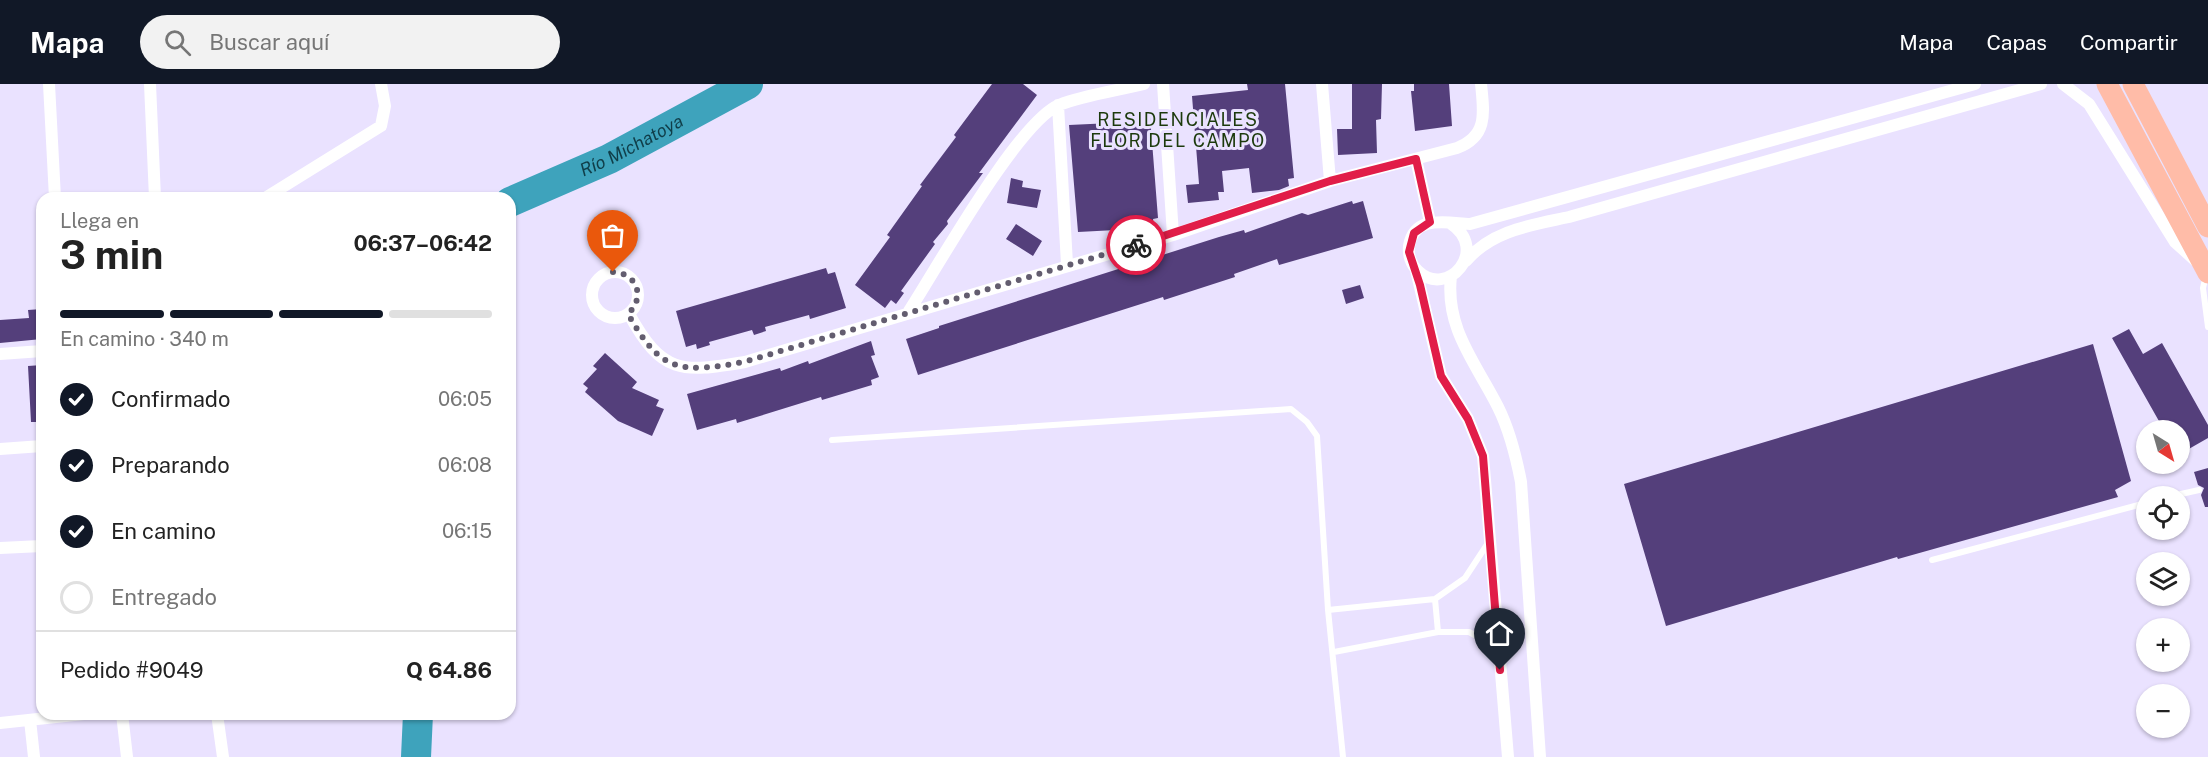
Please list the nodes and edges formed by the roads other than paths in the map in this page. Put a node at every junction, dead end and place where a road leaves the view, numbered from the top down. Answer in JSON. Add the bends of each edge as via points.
{"nodes":[{"id":1,"x":49,"y":84,"type":"edge"},
{"id":2,"x":150,"y":84,"type":"edge"},
{"id":3,"x":381,"y":84,"type":"edge"},
{"id":4,"x":1144,"y":84,"type":"edge"},
{"id":5,"x":1163,"y":84,"type":"edge"},
{"id":6,"x":1322,"y":84,"type":"edge"},
{"id":7,"x":1481,"y":84,"type":"edge"},
{"id":8,"x":1975,"y":84,"type":"edge"},
{"id":9,"x":2041,"y":84,"type":"edge"},
{"id":10,"x":2063,"y":84,"type":"edge"},
{"id":11,"x":2108,"y":84,"type":"edge"},
{"id":12,"x":2133,"y":84,"type":"edge"},
{"id":13,"x":1058,"y":105,"type":"junction"},
{"id":14,"x":1416,"y":159,"type":"junction"},
{"id":15,"x":1330,"y":181,"type":"junction"},
{"id":16,"x":55,"y":192,"type":"edge"},
{"id":17,"x":155,"y":192,"type":"edge"},
{"id":18,"x":275,"y":192,"type":"edge"},
{"id":19,"x":1430,"y":222,"type":"junction"},
{"id":20,"x":1450,"y":223,"type":"junction"},
{"id":21,"x":2208,"y":227,"type":"edge"},
{"id":22,"x":1173,"y":235,"type":"junction"},
{"id":23,"x":1464,"y":263,"type":"junction"},
{"id":24,"x":1067,"y":264,"type":"junction"},
{"id":25,"x":1416,"y":270,"type":"junction"},
{"id":26,"x":2208,"y":272,"type":"edge"},
{"id":27,"x":1451,"y":276,"type":"junction"},
{"id":28,"x":909,"y":311,"type":"junction"},
{"id":29,"x":628,"y":314,"type":"dead end"},
{"id":30,"x":2208,"y":327,"type":"edge"},
{"id":31,"x":36,"y":351,"type":"edge"},
{"id":32,"x":0,"y":354,"type":"edge"},
{"id":33,"x":832,"y":440,"type":"dead end"},
{"id":34,"x":36,"y":446,"type":"edge"},
{"id":35,"x":0,"y":449,"type":"edge"},
{"id":36,"x":2199,"y":490,"type":"dead end"},
{"id":37,"x":2190,"y":492,"type":"edge"},
{"id":38,"x":2136,"y":506,"type":"edge"},
{"id":39,"x":1490,"y":540,"type":"junction"},
{"id":40,"x":36,"y":546,"type":"edge"},
{"id":41,"x":0,"y":548,"type":"edge"},
{"id":42,"x":1932,"y":560,"type":"dead end"},
{"id":43,"x":1436,"y":599,"type":"junction"},
{"id":44,"x":1328,"y":610,"type":"junction"},
{"id":45,"x":1438,"y":632,"type":"junction"},
{"id":46,"x":1497,"y":647,"type":"junction"},
{"id":47,"x":1334,"y":652,"type":"junction"},
{"id":48,"x":36,"y":719,"type":"edge"},
{"id":49,"x":30,"y":720,"type":"junction"},
{"id":50,"x":123,"y":720,"type":"edge"},
{"id":51,"x":218,"y":720,"type":"edge"},
{"id":52,"x":0,"y":723,"type":"edge"},
{"id":53,"x":34,"y":757,"type":"edge"},
{"id":54,"x":127,"y":757,"type":"edge"},
{"id":55,"x":222,"y":757,"type":"edge"},
{"id":56,"x":1343,"y":757,"type":"edge"},
{"id":57,"x":1508,"y":757,"type":"edge"},
{"id":58,"x":1540,"y":757,"type":"edge"}],
"edges":[{"from":1,"to":16,"type":"street"},
{"from":2,"to":17,"type":"street"},
{"from":3,"to":18,"type":"street","via":[[385,106],[381,126]]},
{"from":4,"to":13,"type":"street"},
{"from":5,"to":22,"type":"street"},
{"from":6,"to":15,"type":"street"},
{"from":7,"to":14,"type":"street","via":[[1480,130],[1471,142]]},
{"from":8,"to":20,"type":"street","via":[[1470,224]]},
{"from":9,"to":23,"type":"street","via":[[1518,228],[1478,247]]},
{"from":10,"to":26,"type":"street","via":[[2089,104],[2175,242]]},
{"from":11,"to":26,"type":"highway"},
{"from":12,"to":21,"type":"highway"},
{"from":13,"to":24,"type":"street"},
{"from":13,"to":28,"type":"street","via":[[1036,120],[1000,168]]},
{"from":14,"to":15,"type":"street"},
{"from":14,"to":19,"type":"street"},
{"from":15,"to":22,"type":"street"},
{"from":19,"to":20,"type":"street"},
{"from":19,"to":25,"type":"street","via":[[1421,226],[1410,242],[1411,261]]},
{"from":20,"to":23,"type":"street","via":[[1458,228],[1467,245]]},
{"from":22,"to":24,"type":"street"},
{"from":23,"to":27,"type":"street"},
{"from":24,"to":28,"type":"street"},
{"from":25,"to":27,"type":"street","via":[[1433,279]]},
{"from":25,"to":39,"type":"street","via":[[1441,376],[1468,419],[1483,456]]},
{"from":26,"to":30,"type":"lane","via":[[2203,288]]},
{"from":27,"to":58,"type":"street","via":[[1456,332],[1499,408],[1513,444],[1521,482]]},
{"from":28,"to":29,"type":"street","via":[[744,362],[698,370],[666,362],[643,340]]},
{"from":31,"to":32,"type":"street"},
{"from":33,"to":44,"type":"lane","via":[[1292,409],[1317,436]]},
{"from":34,"to":35,"type":"street"},
{"from":36,"to":37,"type":"lane"},
{"from":38,"to":42,"type":"lane"},
{"from":39,"to":43,"type":"lane","via":[[1465,578]]},
{"from":39,"to":46,"type":"street"},
{"from":40,"to":41,"type":"street"},
{"from":43,"to":44,"type":"lane"},
{"from":43,"to":45,"type":"lane"},
{"from":44,"to":47,"type":"lane"},
{"from":45,"to":46,"type":"lane","via":[[1469,632]]},
{"from":45,"to":47,"type":"lane"},
{"from":46,"to":57,"type":"street"},
{"from":47,"to":56,"type":"lane"},
{"from":48,"to":49,"type":"street"},
{"from":49,"to":52,"type":"street"},
{"from":49,"to":53,"type":"street"},
{"from":50,"to":54,"type":"street"},
{"from":51,"to":55,"type":"street"}]}
